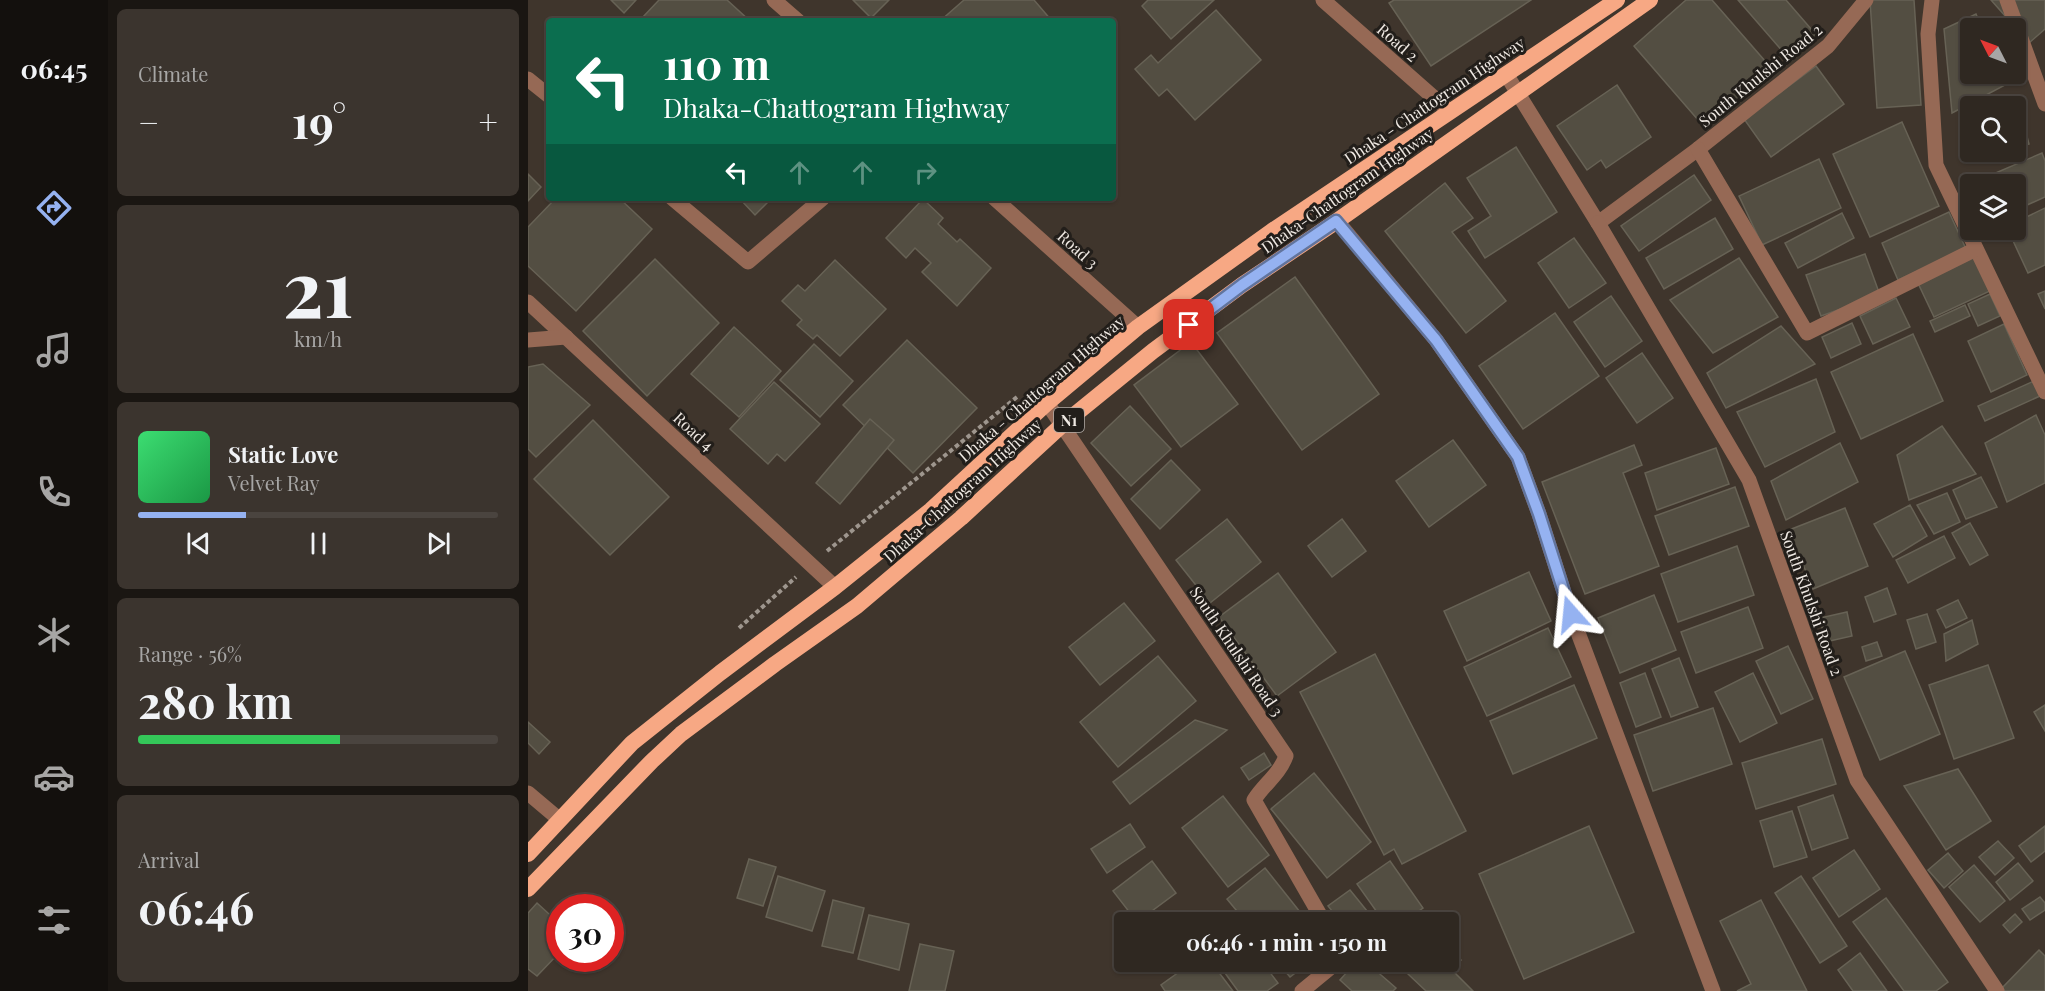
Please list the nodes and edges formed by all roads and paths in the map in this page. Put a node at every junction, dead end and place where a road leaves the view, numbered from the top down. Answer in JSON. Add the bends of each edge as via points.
{"nodes":[{"id":1,"x":774,"y":0,"type":"edge"},
{"id":2,"x":1323,"y":0,"type":"edge"},
{"id":3,"x":1617,"y":0,"type":"edge"},
{"id":4,"x":1650,"y":0,"type":"edge"},
{"id":5,"x":1866,"y":0,"type":"edge"},
{"id":6,"x":1932,"y":0,"type":"edge"},
{"id":7,"x":2007,"y":0,"type":"edge"},
{"id":8,"x":795,"y":18,"type":"edge"},
{"id":9,"x":1506,"y":74,"type":"junction"},
{"id":10,"x":528,"y":79,"type":"edge"},
{"id":11,"x":546,"y":94,"type":"edge"},
{"id":12,"x":1517,"y":94,"type":"junction"},
{"id":13,"x":2045,"y":104,"type":"edge"},
{"id":14,"x":1449,"y":111,"type":"junction"},
{"id":15,"x":1698,"y":149,"type":"junction"},
{"id":16,"x":676,"y":201,"type":"edge"},
{"id":17,"x":819,"y":201,"type":"edge"},
{"id":18,"x":997,"y":201,"type":"edge"},
{"id":19,"x":1336,"y":221,"type":"junction"},
{"id":20,"x":1598,"y":223,"type":"junction"},
{"id":21,"x":1976,"y":249,"type":"junction"},
{"id":22,"x":528,"y":302,"type":"edge"},
{"id":23,"x":1138,"y":327,"type":"junction"},
{"id":24,"x":566,"y":337,"type":"junction"},
{"id":25,"x":528,"y":340,"type":"edge"},
{"id":26,"x":2045,"y":392,"type":"edge"},
{"id":27,"x":1047,"y":403,"type":"junction"},
{"id":28,"x":1062,"y":425,"type":"junction"},
{"id":29,"x":835,"y":587,"type":"junction"},
{"id":30,"x":528,"y":793,"type":"edge"},
{"id":31,"x":560,"y":819,"type":"junction"},
{"id":32,"x":528,"y":854,"type":"edge"},
{"id":33,"x":528,"y":889,"type":"edge"},
{"id":34,"x":1318,"y":912,"type":"edge"},
{"id":35,"x":1325,"y":972,"type":"edge"},
{"id":36,"x":1302,"y":991,"type":"edge"},
{"id":37,"x":1713,"y":991,"type":"edge"},
{"id":38,"x":1997,"y":991,"type":"edge"}],
"edges":[{"from":1,"to":8,"type":"street"},
{"from":2,"to":14,"type":"street","name":"Road 2"},
{"from":3,"to":9,"type":"highway","name":"Dhaka - Chattogram Highway","number":"N1"},
{"from":4,"to":12,"type":"highway","name":"Dhaka-Chattogram Highway","number":"N1"},
{"from":5,"to":15,"type":"street","name":"South Khulshi Road 2","via":[[1828,46]]},
{"from":6,"to":21,"type":"street","via":[[1928,34],[1936,165]]},
{"from":7,"to":13,"type":"street"},
{"from":9,"to":12,"type":"street","name":"South Khulshi Road 2"},
{"from":9,"to":14,"type":"highway","name":"Dhaka - Chattogram Highway","number":"N1"},
{"from":10,"to":11,"type":"street"},
{"from":12,"to":19,"type":"highway","name":"Dhaka-Chattogram Highway","number":"N1"},
{"from":12,"to":20,"type":"street","name":"South Khulshi Road 2"},
{"from":14,"to":23,"type":"highway","name":"Dhaka - Chattogram Highway","number":"N1"},
{"from":15,"to":20,"type":"street","name":"South Khulshi Road 2"},
{"from":15,"to":21,"type":"street","name":"South Khulshi Road 2","via":[[1807,333]]},
{"from":16,"to":17,"type":"street","via":[[748,262]]},
{"from":18,"to":23,"type":"street","name":"Road 3"},
{"from":19,"to":28,"type":"highway","name":"Dhaka-Chattogram Highway","number":"N1","via":[[1242,285]]},
{"from":19,"to":37,"type":"street","via":[[1436,340],[1518,457],[1571,614]]},
{"from":20,"to":38,"type":"street","name":"South Khulshi Road 2","via":[[1749,480],[1857,780]]},
{"from":21,"to":26,"type":"street"},
{"from":22,"to":24,"type":"street","name":"Road 4"},
{"from":23,"to":27,"type":"highway","name":"Dhaka - Chattogram Highway","number":"N1"},
{"from":24,"to":25,"type":"street"},
{"from":24,"to":29,"type":"street","name":"Road 4"},
{"from":27,"to":28,"type":"street","name":"South Khulshi Road 3"},
{"from":27,"to":29,"type":"highway","name":"Dhaka - Chattogram Highway","number":"N1","via":[[931,510]]},
{"from":28,"to":33,"type":"highway","name":"Dhaka-Chattogram Highway","number":"N1","via":[[857,606],[681,734]]},
{"from":28,"to":34,"type":"street","name":"South Khulshi Road 3","via":[[1286,756],[1282,768],[1254,800]]},
{"from":29,"to":31,"type":"highway","name":"Dhaka - Chattogram Highway","number":"N1","via":[[640,736]]},
{"from":30,"to":31,"type":"street"},
{"from":31,"to":32,"type":"highway","name":"Dhaka - Chattogram Highway","number":"N1"},
{"from":35,"to":36,"type":"street"}]}
